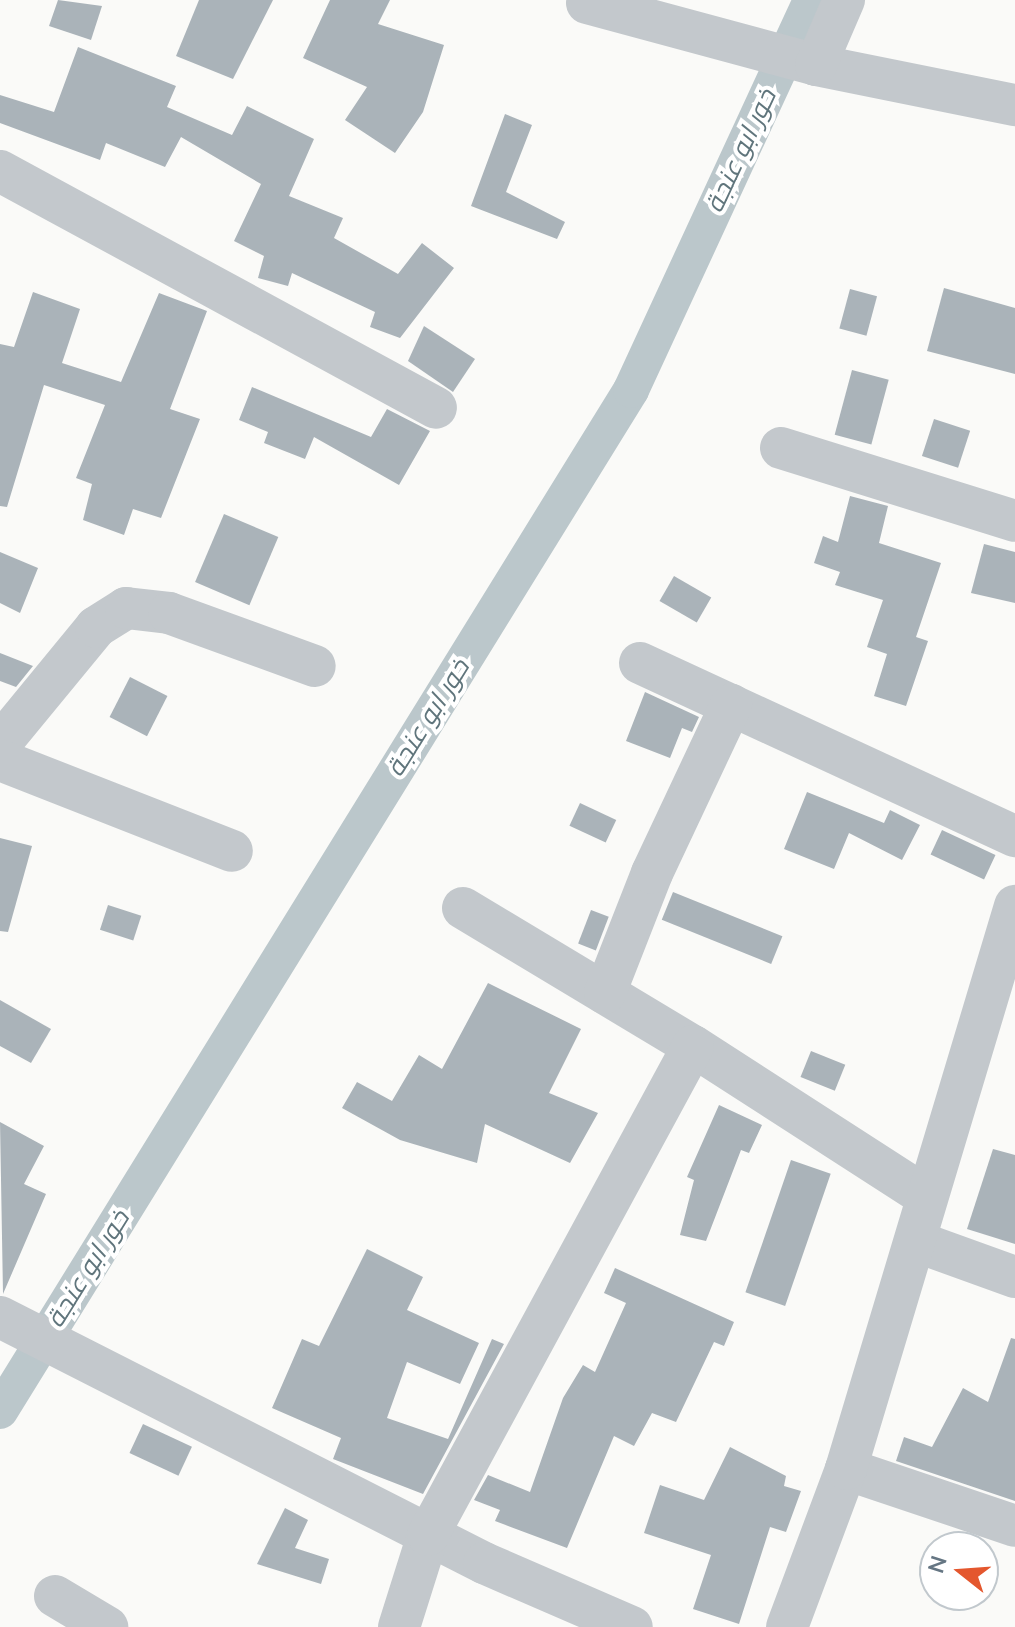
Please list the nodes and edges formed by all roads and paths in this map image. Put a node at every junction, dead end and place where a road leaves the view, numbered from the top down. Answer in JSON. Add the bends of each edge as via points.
{"nodes":[{"id":1,"x":844,"y":0,"type":"edge"},
{"id":2,"x":584,"y":1,"type":"edge"},
{"id":3,"x":816,"y":65,"type":"junction"},
{"id":4,"x":1015,"y":105,"type":"edge"},
{"id":5,"x":0,"y":171,"type":"edge"},
{"id":6,"x":436,"y":408,"type":"dead end"},
{"id":7,"x":781,"y":448,"type":"dead end"},
{"id":8,"x":1015,"y":521,"type":"edge"},
{"id":9,"x":640,"y":663,"type":"dead end"},
{"id":10,"x":315,"y":666,"type":"dead end"},
{"id":11,"x":731,"y":705,"type":"junction"},
{"id":12,"x":0,"y":744,"type":"edge"},
{"id":13,"x":0,"y":760,"type":"edge"},
{"id":14,"x":1015,"y":836,"type":"edge"},
{"id":15,"x":232,"y":851,"type":"dead end"},
{"id":16,"x":1015,"y":906,"type":"edge"},
{"id":17,"x":463,"y":908,"type":"dead end"},
{"id":18,"x":605,"y":993,"type":"junction"},
{"id":19,"x":693,"y":1046,"type":"junction"},
{"id":20,"x":926,"y":1196,"type":"junction"},
{"id":21,"x":915,"y":1241,"type":"junction"},
{"id":22,"x":1015,"y":1277,"type":"edge"},
{"id":23,"x":0,"y":1317,"type":"edge"},
{"id":24,"x":846,"y":1469,"type":"junction"},
{"id":25,"x":1015,"y":1526,"type":"edge"},
{"id":26,"x":428,"y":1535,"type":"junction"},
{"id":27,"x":55,"y":1596,"type":"dead end"},
{"id":28,"x":107,"y":1627,"type":"edge"},
{"id":29,"x":399,"y":1627,"type":"edge"},
{"id":30,"x":632,"y":1627,"type":"edge"},
{"id":31,"x":787,"y":1627,"type":"edge"}],
"edges":[{"from":1,"to":3,"type":"street"},
{"from":2,"to":3,"type":"street"},
{"from":3,"to":4,"type":"street"},
{"from":5,"to":6,"type":"street"},
{"from":7,"to":8,"type":"street"},
{"from":9,"to":11,"type":"street"},
{"from":10,"to":12,"type":"street","via":[[169,613],[126,608],[96,627]]},
{"from":11,"to":14,"type":"street"},
{"from":11,"to":18,"type":"street","via":[[652,873]]},
{"from":13,"to":15,"type":"street"},
{"from":16,"to":20,"type":"street"},
{"from":17,"to":18,"type":"street"},
{"from":18,"to":19,"type":"street"},
{"from":19,"to":20,"type":"street"},
{"from":19,"to":26,"type":"street"},
{"from":20,"to":21,"type":"street"},
{"from":21,"to":22,"type":"street"},
{"from":21,"to":24,"type":"street"},
{"from":23,"to":26,"type":"street"},
{"from":24,"to":25,"type":"street"},
{"from":24,"to":31,"type":"street"},
{"from":26,"to":29,"type":"street"},
{"from":26,"to":30,"type":"street"},
{"from":27,"to":28,"type":"street"}]}
